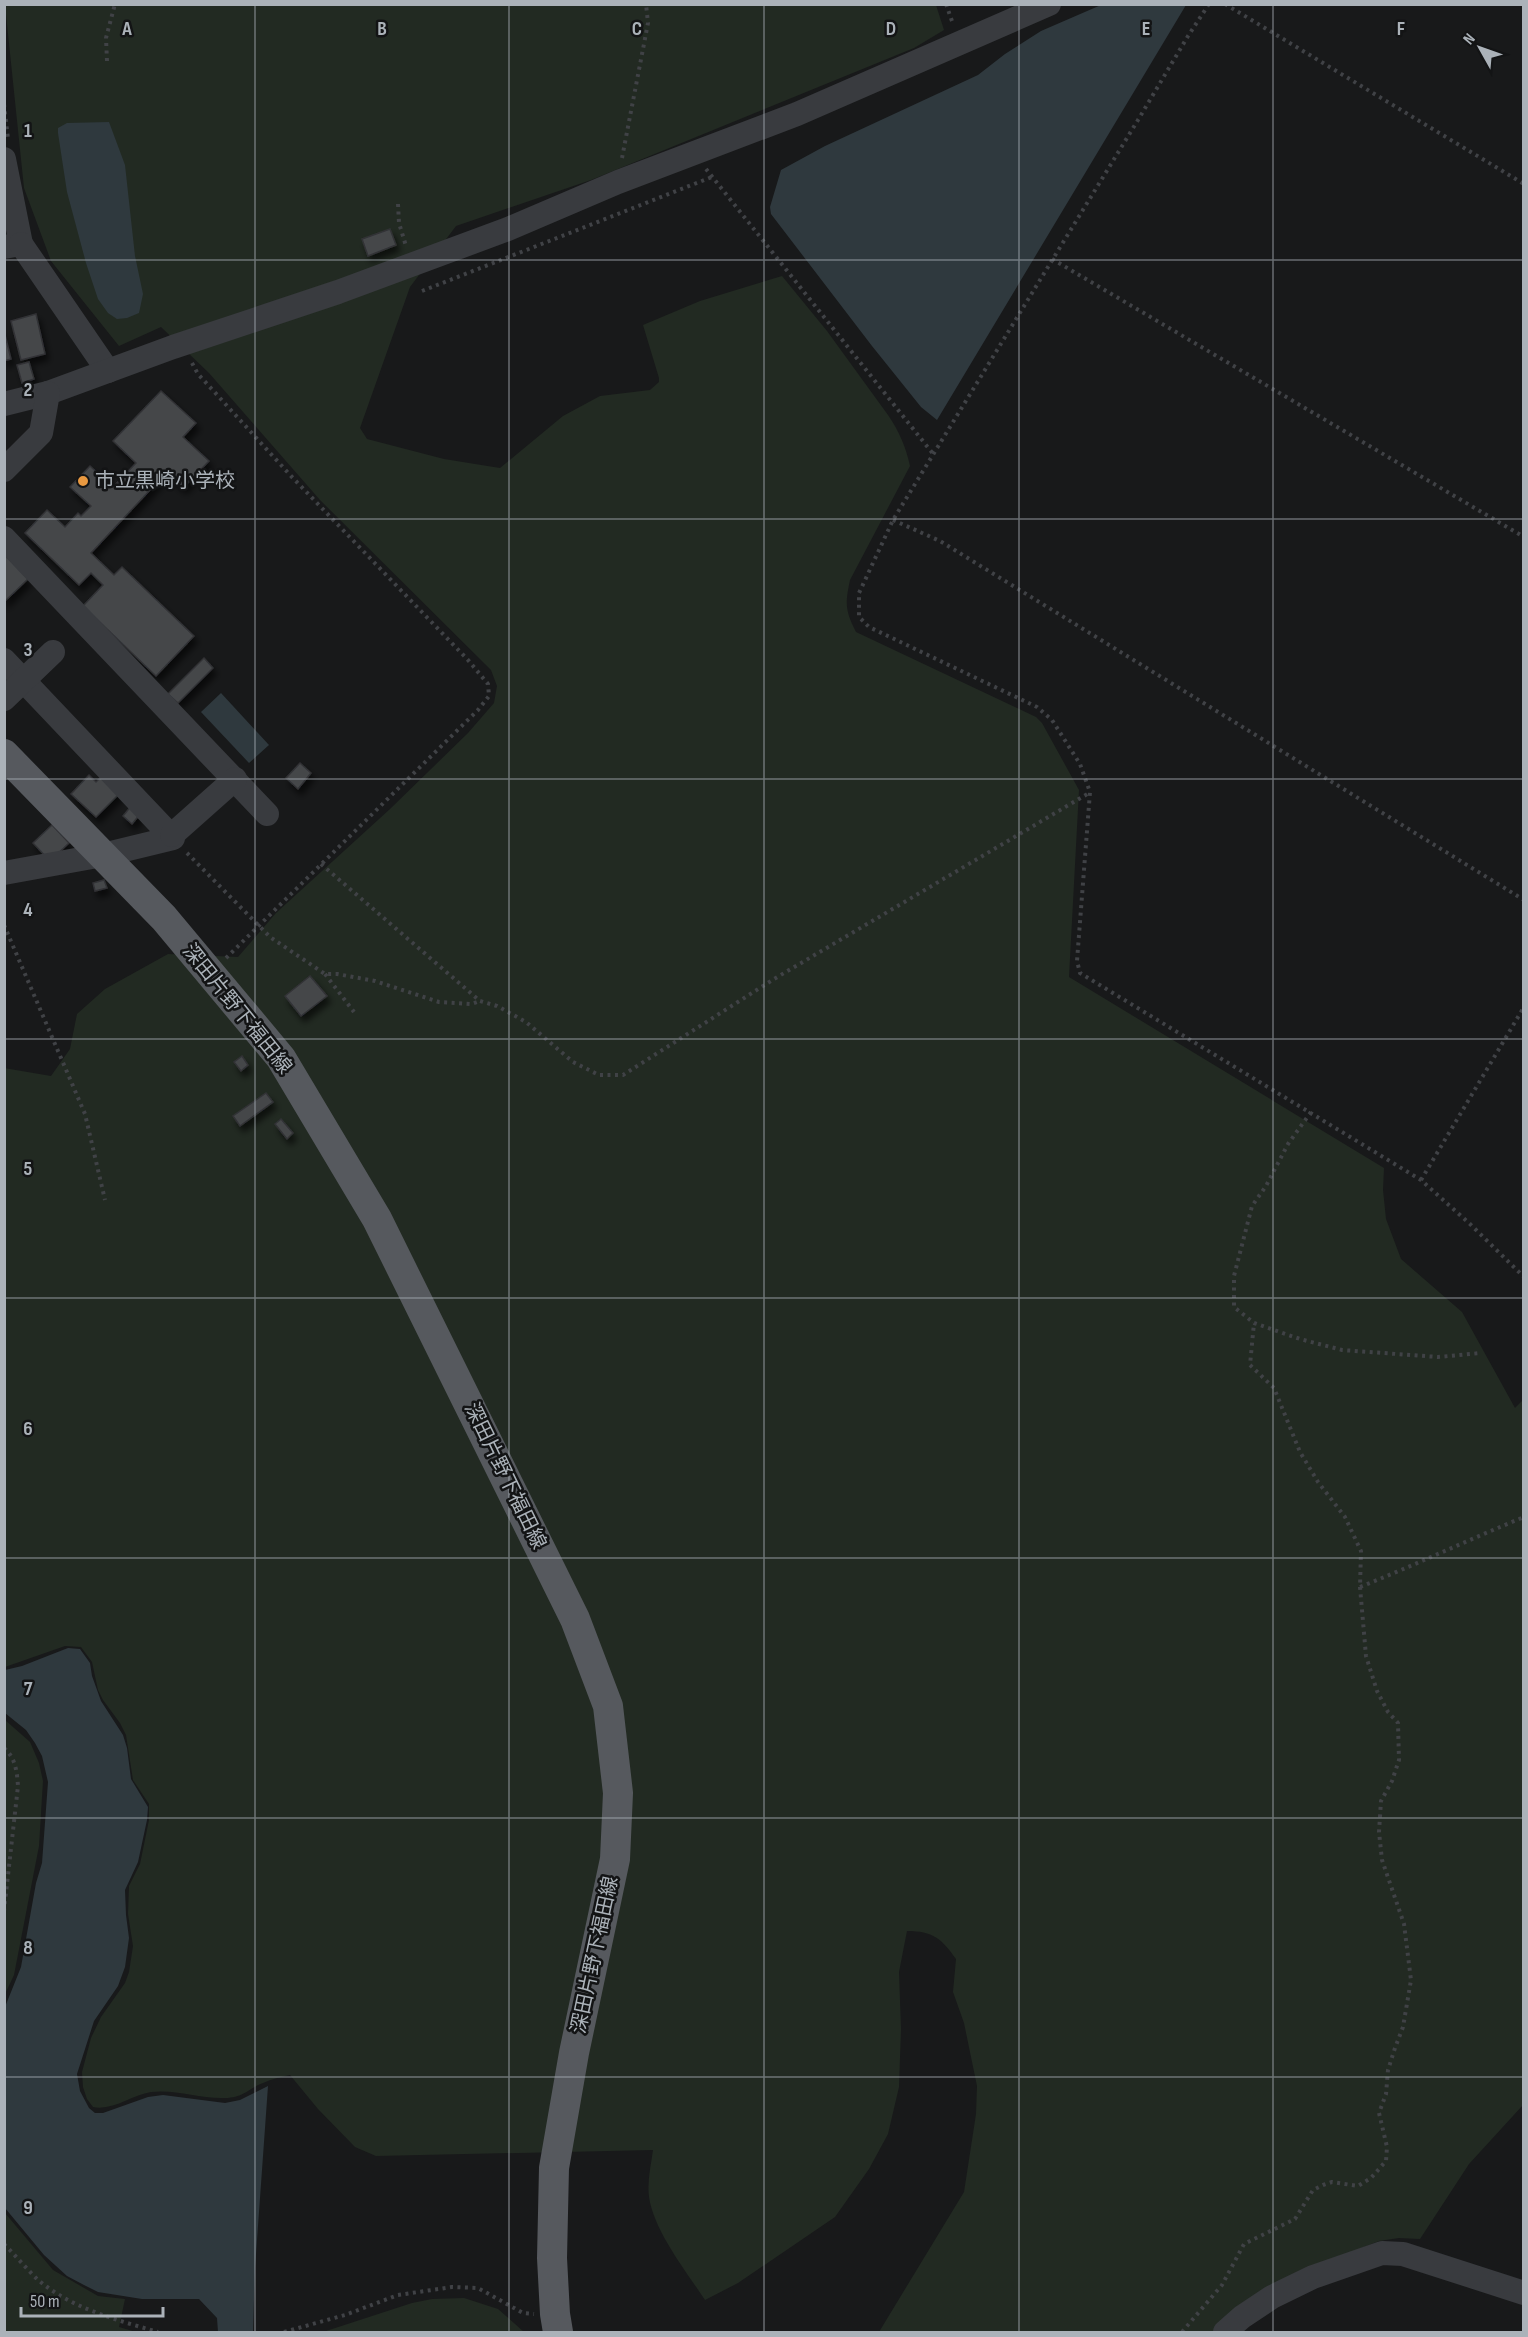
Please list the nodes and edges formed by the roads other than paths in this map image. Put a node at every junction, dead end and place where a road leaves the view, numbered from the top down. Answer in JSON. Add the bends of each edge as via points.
{"nodes":[{"id":1,"x":1049,"y":4,"type":"edge"},
{"id":2,"x":7,"y":153,"type":"edge"},
{"id":3,"x":13,"y":246,"type":"edge"},
{"id":4,"x":108,"y":371,"type":"junction"},
{"id":5,"x":48,"y":393,"type":"junction"},
{"id":6,"x":4,"y":404,"type":"edge"},
{"id":7,"x":4,"y":470,"type":"edge"},
{"id":8,"x":4,"y":538,"type":"edge"},
{"id":9,"x":53,"y":652,"type":"dead end"},
{"id":10,"x":4,"y":660,"type":"edge"},
{"id":11,"x":23,"y":680,"type":"junction"},
{"id":12,"x":4,"y":699,"type":"edge"},
{"id":13,"x":4,"y":754,"type":"edge"},
{"id":14,"x":235,"y":779,"type":"junction"},
{"id":15,"x":267,"y":814,"type":"dead end"},
{"id":16,"x":173,"y":837,"type":"junction"},
{"id":17,"x":103,"y":855,"type":"junction"},
{"id":18,"x":4,"y":873,"type":"edge"},
{"id":19,"x":1524,"y":2293,"type":"edge"},
{"id":20,"x":556,"y":2323,"type":"edge"},
{"id":21,"x":1225,"y":2332,"type":"edge"}],
"edges":[{"from":1,"to":4,"type":"street","via":[[806,110],[508,229]]},
{"from":2,"to":3,"type":"street"},
{"from":3,"to":4,"type":"street"},
{"from":4,"to":5,"type":"street"},
{"from":5,"to":6,"type":"street"},
{"from":5,"to":7,"type":"street","via":[[41,433]]},
{"from":8,"to":14,"type":"street"},
{"from":9,"to":11,"type":"street"},
{"from":10,"to":11,"type":"street"},
{"from":11,"to":12,"type":"street"},
{"from":11,"to":16,"type":"street"},
{"from":13,"to":17,"type":"main road","name":"深田片野下福田線"},
{"from":14,"to":15,"type":"street"},
{"from":14,"to":16,"type":"street"},
{"from":16,"to":17,"type":"street"},
{"from":17,"to":18,"type":"street"},
{"from":17,"to":20,"type":"main road","name":"深田片野下福田線","via":[[164,918],[281,1058],[377,1219],[575,1619],[608,1706],[618,1793],[615,1859],[554,2168],[552,2258]]},
{"from":19,"to":21,"type":"street","via":[[1403,2254],[1382,2253],[1313,2277],[1272,2297]]}]}
